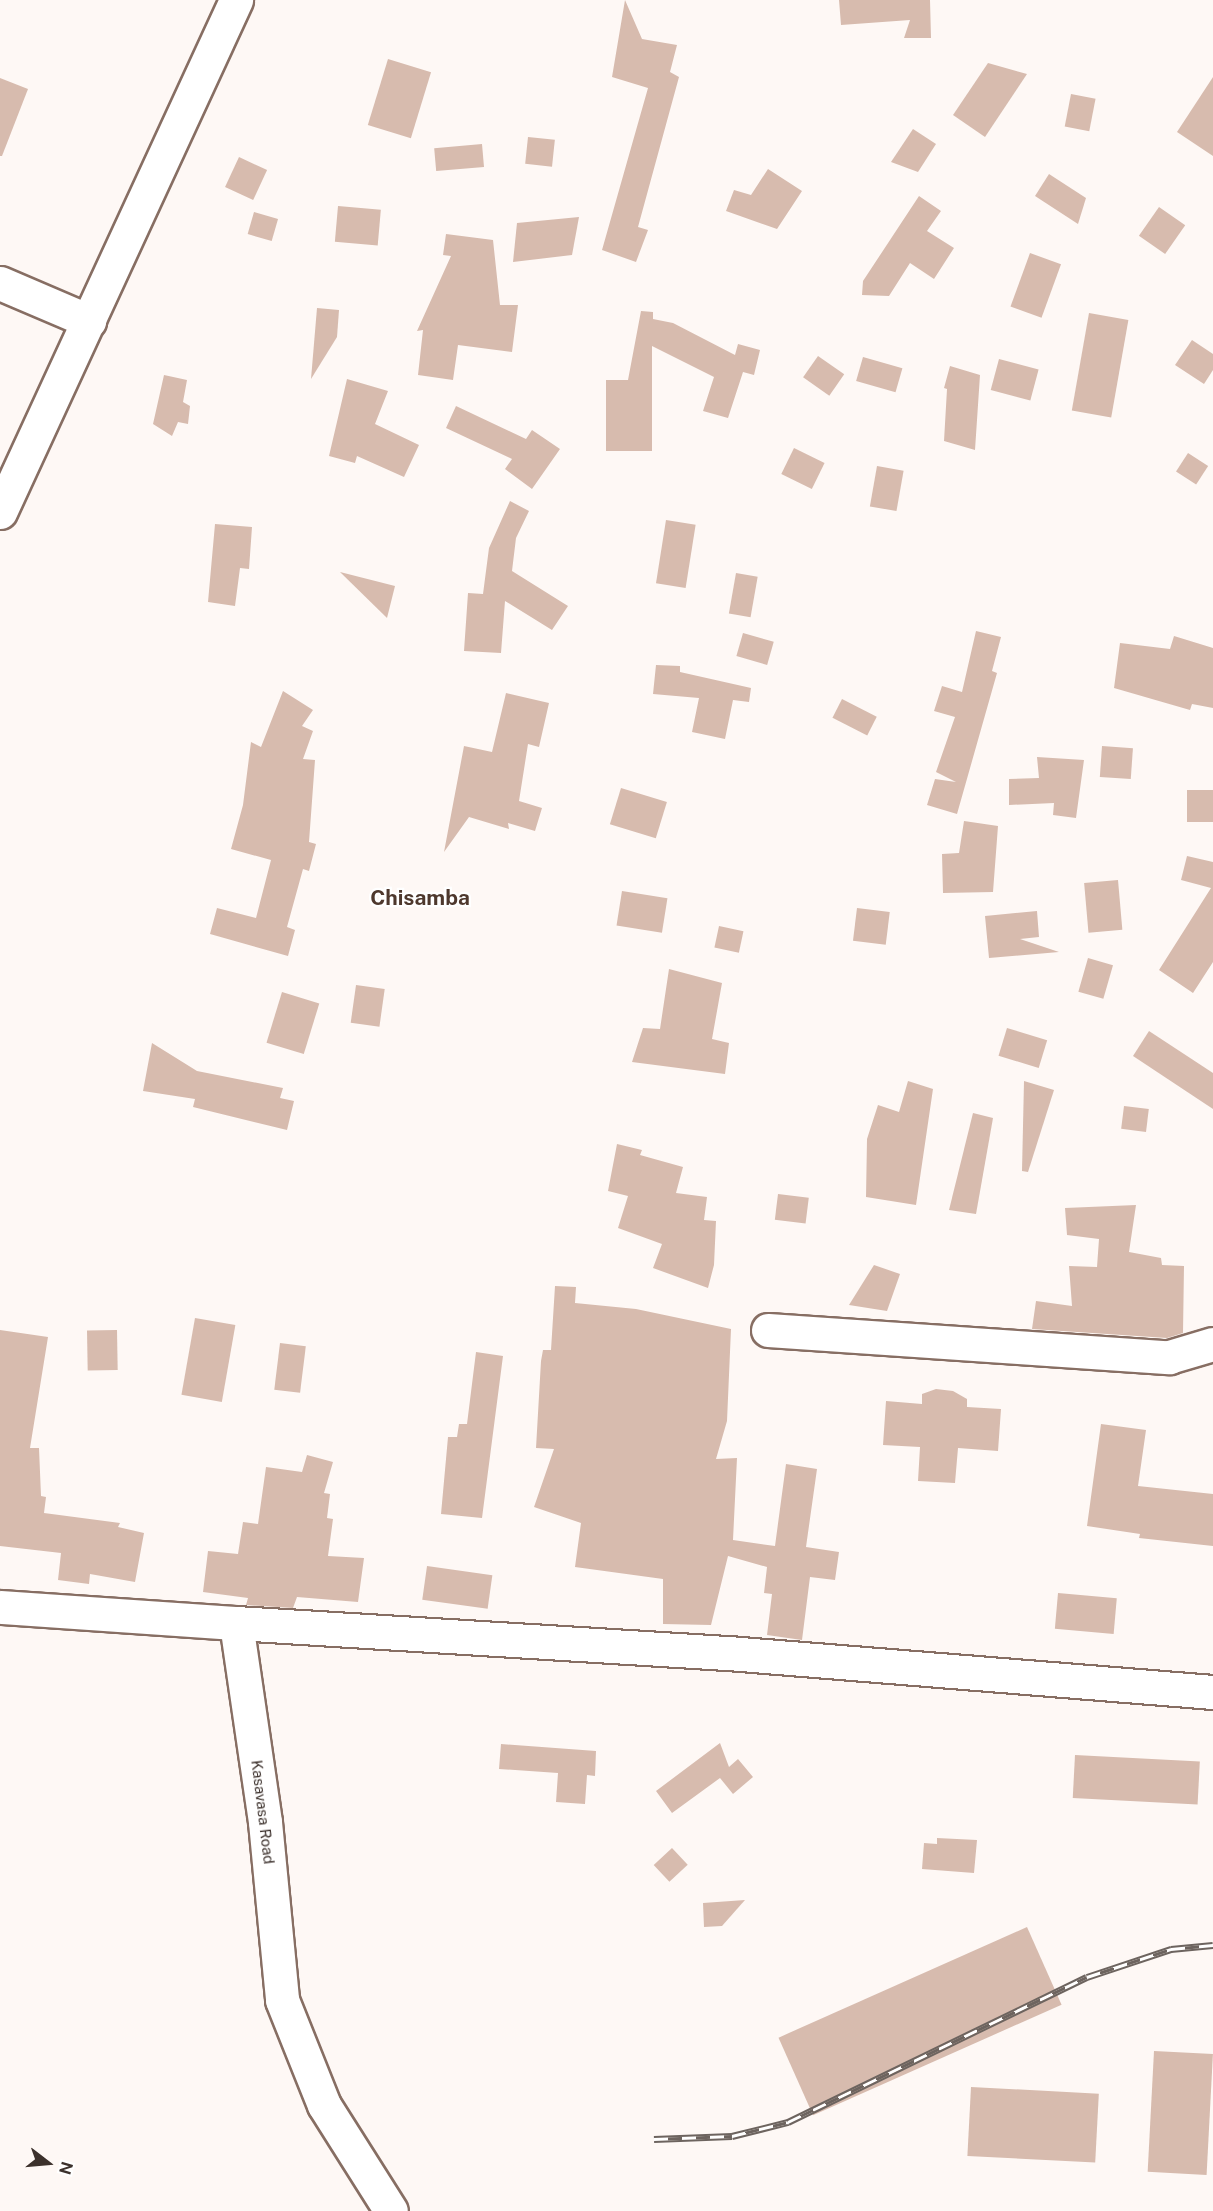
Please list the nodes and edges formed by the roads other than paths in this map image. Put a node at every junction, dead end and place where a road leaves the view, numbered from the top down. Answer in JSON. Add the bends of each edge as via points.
{"nodes":[{"id":1,"x":236,"y":0,"type":"edge"},
{"id":2,"x":0,"y":283,"type":"edge"},
{"id":3,"x":89,"y":321,"type":"junction"},
{"id":4,"x":0,"y":512,"type":"edge"},
{"id":5,"x":768,"y":1330,"type":"dead end"},
{"id":6,"x":1213,"y":1344,"type":"edge"},
{"id":7,"x":0,"y":1607,"type":"edge"},
{"id":8,"x":236,"y":1623,"type":"junction"},
{"id":9,"x":1213,"y":1692,"type":"edge"},
{"id":10,"x":391,"y":2211,"type":"edge"}],
"edges":[{"from":1,"to":3,"type":"street"},
{"from":2,"to":3,"type":"street"},
{"from":3,"to":4,"type":"street"},
{"from":5,"to":6,"type":"street","via":[[1169,1357]]},
{"from":7,"to":8,"type":"street"},
{"from":8,"to":9,"type":"street","via":[[728,1653]]},
{"from":8,"to":10,"type":"street","name":"Kasavasa Road","via":[[265,1822],[282,2000],[324,2105]]}]}
